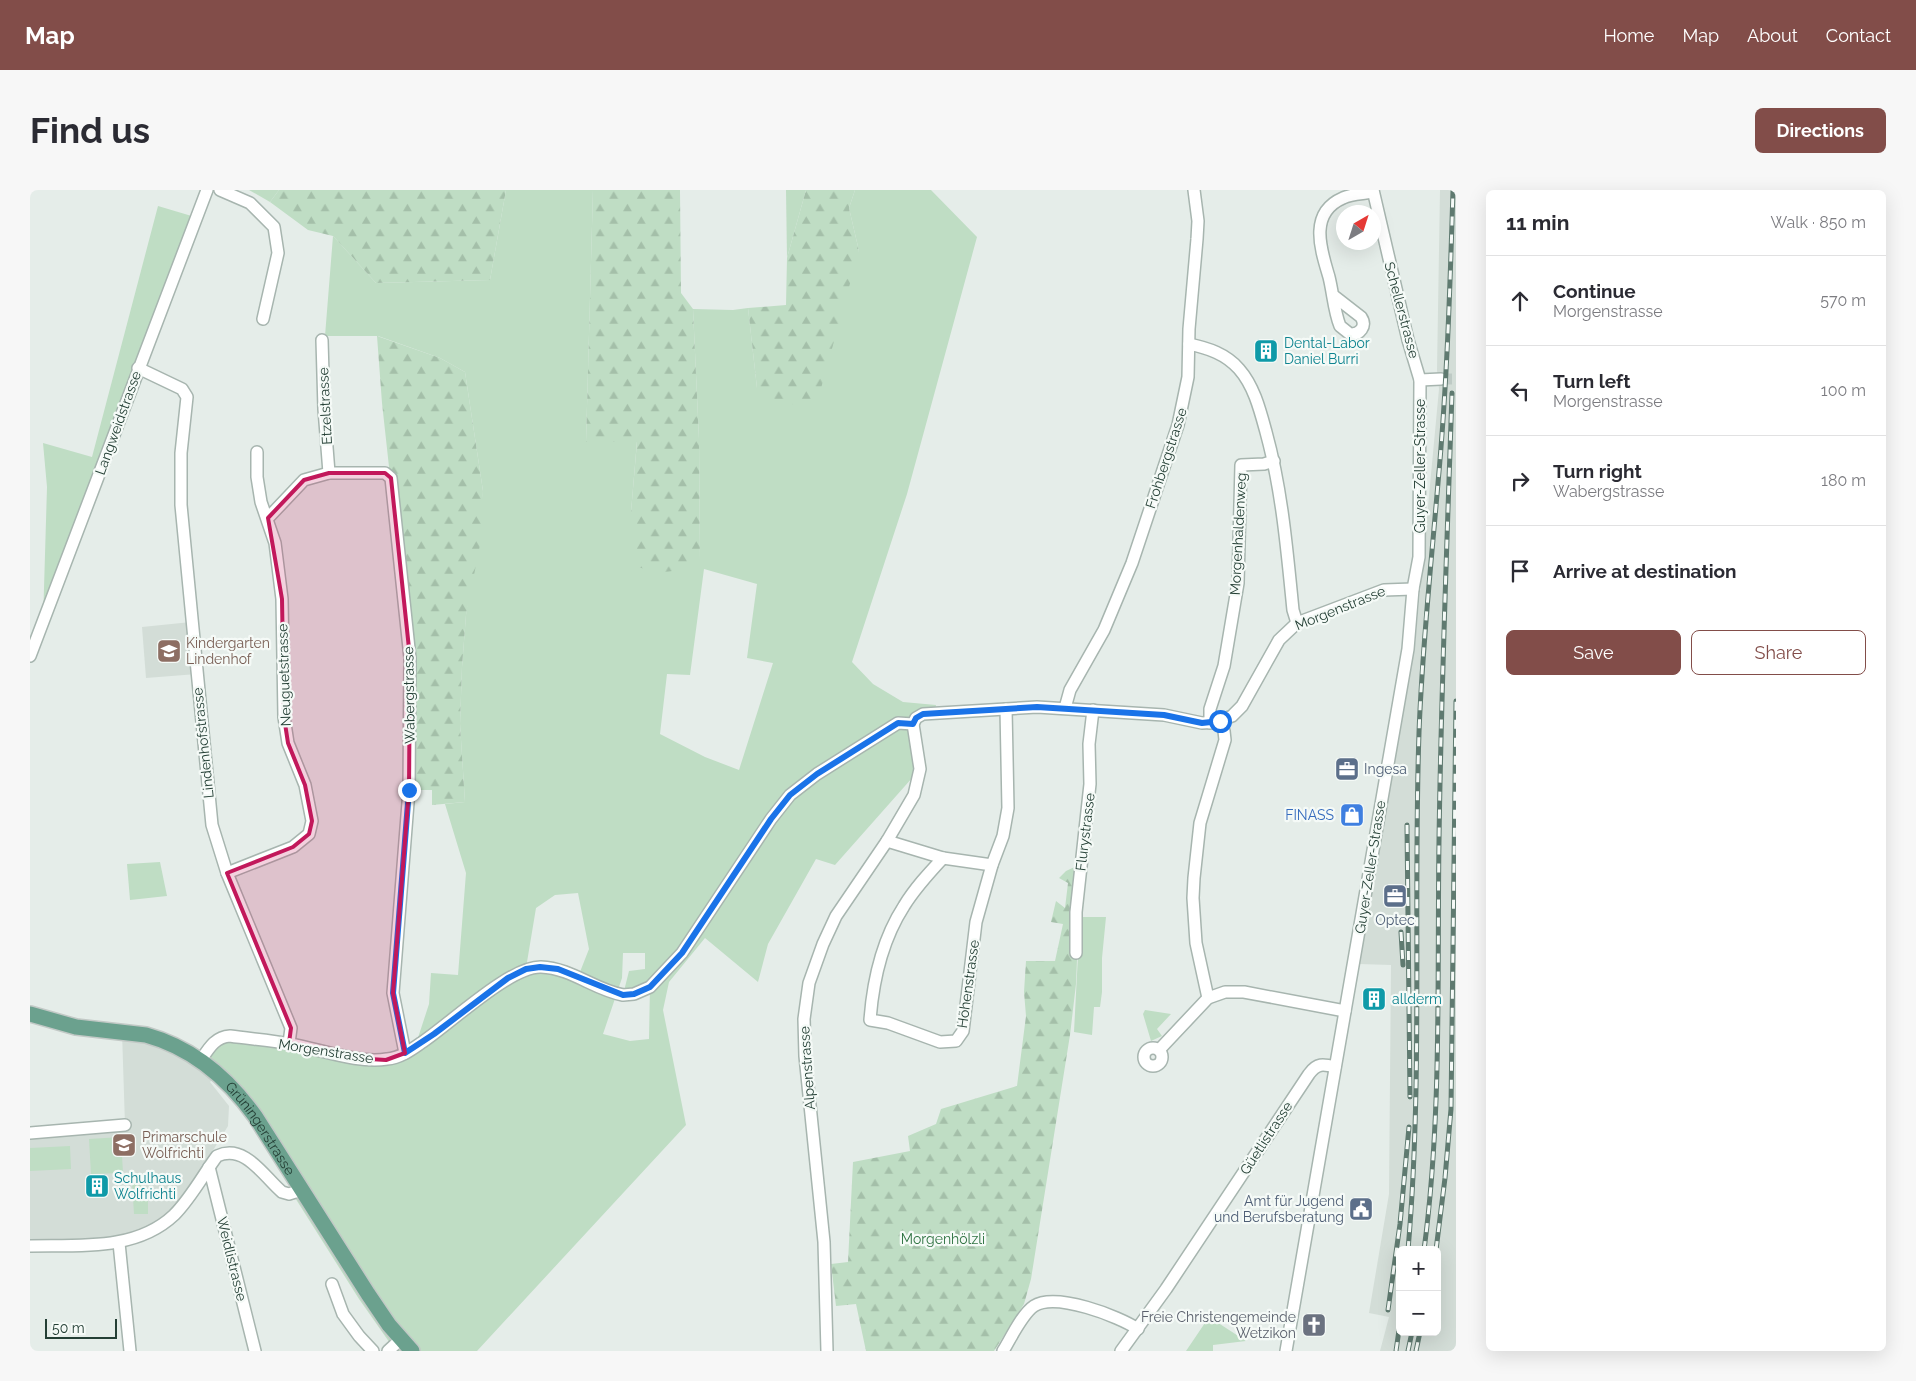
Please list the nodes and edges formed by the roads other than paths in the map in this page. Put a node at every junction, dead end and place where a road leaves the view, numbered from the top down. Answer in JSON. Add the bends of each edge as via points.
{"nodes":[{"id":1,"x":207,"y":190,"type":"edge"},
{"id":2,"x":220,"y":190,"type":"edge"},
{"id":3,"x":1194,"y":190,"type":"edge"},
{"id":4,"x":1373,"y":191,"type":"edge"},
{"id":5,"x":1342,"y":193,"type":"edge"},
{"id":6,"x":1334,"y":296,"type":"dead end"},
{"id":7,"x":263,"y":319,"type":"dead end"},
{"id":8,"x":322,"y":340,"type":"dead end"},
{"id":9,"x":1189,"y":344,"type":"junction"},
{"id":10,"x":138,"y":368,"type":"junction"},
{"id":11,"x":1420,"y":380,"type":"junction"},
{"id":12,"x":1441,"y":380,"type":"tunnel mouth"},
{"id":13,"x":257,"y":452,"type":"dead end"},
{"id":14,"x":1274,"y":461,"type":"junction"},
{"id":15,"x":329,"y":472,"type":"junction"},
{"id":16,"x":268,"y":518,"type":"junction"},
{"id":17,"x":1413,"y":589,"type":"junction"},
{"id":18,"x":1297,"y":623,"type":"junction"},
{"id":19,"x":30,"y":656,"type":"edge"},
{"id":20,"x":1065,"y":708,"type":"junction"},
{"id":21,"x":1006,"y":709,"type":"junction"},
{"id":22,"x":1093,"y":710,"type":"junction"},
{"id":23,"x":1215,"y":722,"type":"junction"},
{"id":24,"x":913,"y":724,"type":"junction"},
{"id":25,"x":887,"y":841,"type":"junction"},
{"id":26,"x":943,"y":858,"type":"junction"},
{"id":27,"x":992,"y":865,"type":"junction"},
{"id":28,"x":227,"y":873,"type":"junction"},
{"id":29,"x":1076,"y":954,"type":"dead end"},
{"id":30,"x":1208,"y":998,"type":"junction"},
{"id":31,"x":1345,"y":1011,"type":"junction"},
{"id":32,"x":30,"y":1014,"type":"edge"},
{"id":33,"x":289,"y":1043,"type":"junction"},
{"id":34,"x":1159,"y":1050,"type":"dead end"},
{"id":35,"x":405,"y":1053,"type":"junction"},
{"id":36,"x":201,"y":1060,"type":"junction"},
{"id":37,"x":1335,"y":1066,"type":"junction"},
{"id":38,"x":125,"y":1125,"type":"dead end"},
{"id":39,"x":30,"y":1133,"type":"edge"},
{"id":40,"x":209,"y":1167,"type":"junction"},
{"id":41,"x":302,"y":1190,"type":"junction"},
{"id":42,"x":119,"y":1242,"type":"junction"},
{"id":43,"x":30,"y":1246,"type":"edge"},
{"id":44,"x":332,"y":1284,"type":"dead end"},
{"id":45,"x":1138,"y":1329,"type":"junction"},
{"id":46,"x":401,"y":1339,"type":"junction"},
{"id":47,"x":130,"y":1351,"type":"edge"},
{"id":48,"x":255,"y":1351,"type":"edge"},
{"id":49,"x":373,"y":1351,"type":"edge"},
{"id":50,"x":388,"y":1351,"type":"edge"},
{"id":51,"x":412,"y":1351,"type":"edge"},
{"id":52,"x":827,"y":1351,"type":"edge"},
{"id":53,"x":1003,"y":1351,"type":"edge"},
{"id":54,"x":1121,"y":1351,"type":"edge"},
{"id":55,"x":1286,"y":1351,"type":"edge"}],
"edges":[{"from":1,"to":10,"type":"street","name":"Langweidstrasse"},
{"from":2,"to":7,"type":"street","via":[[250,204],[274,227],[278,253]]},
{"from":3,"to":9,"type":"street","name":"Frohbergstrasse","via":[[1198,230]]},
{"from":4,"to":5,"type":"street"},
{"from":4,"to":11,"type":"street","name":"Schellerstrasse"},
{"from":5,"to":6,"type":"street","via":[[1320,226],[1321,247]]},
{"from":8,"to":15,"type":"street","name":"Etzelstrasse"},
{"from":9,"to":14,"type":"street","via":[[1216,351],[1239,368],[1250,383]]},
{"from":9,"to":20,"type":"street","name":"Frohbergstrasse","via":[[1188,377],[1178,425],[1132,563],[1104,630],[1070,690]]},
{"from":10,"to":19,"type":"street","name":"Langweidstrasse"},
{"from":10,"to":28,"type":"street","name":"Lindenhofstrasse","via":[[182,389],[187,397],[180,505],[212,825]]},
{"from":11,"to":12,"type":"street"},
{"from":11,"to":17,"type":"street","name":"Guyer-Zeller-Strasse","via":[[1419,557]]},
{"from":13,"to":16,"type":"street","name":"Neuguetstrasse","via":[[261,502]]},
{"from":14,"to":18,"type":"street"},
{"from":14,"to":23,"type":"street","name":"Morgenhaldenweg","via":[[1241,465],[1238,583],[1224,666],[1210,709]]},
{"from":15,"to":16,"type":"street","name":"Wabergstrasse","via":[[304,480]]},
{"from":15,"to":35,"type":"street","name":"Wabergstrasse","via":[[385,474],[391,478],[410,658],[409,790],[393,993]]},
{"from":16,"to":28,"type":"street","name":"Neuguetstrasse","via":[[275,543],[282,599],[284,717],[288,744],[305,785],[312,821],[309,834],[293,847]]},
{"from":17,"to":18,"type":"street","name":"Morgenstrasse","via":[[1384,590]]},
{"from":17,"to":31,"type":"street","name":"Guyer-Zeller-Strasse","via":[[1408,648]]},
{"from":18,"to":23,"type":"street","name":"Morgenstrasse","via":[[1279,640],[1242,706],[1232,716]]},
{"from":20,"to":21,"type":"street","name":"Morgenstrasse"},
{"from":20,"to":22,"type":"street","name":"Morgenstrasse"},
{"from":21,"to":24,"type":"street","name":"Morgenstrasse","via":[[923,714]]},
{"from":21,"to":27,"type":"street","name":"Höhenstrasse","via":[[1008,808],[1003,836]]},
{"from":22,"to":23,"type":"street","name":"Morgenstrasse"},
{"from":22,"to":29,"type":"street","name":"Flurystrasse","via":[[1089,744],[1090,784],[1076,912]]},
{"from":23,"to":30,"type":"street","via":[[1224,731],[1224,740],[1200,823],[1194,892],[1196,943]]},
{"from":24,"to":25,"type":"street","name":"Alpenstrasse","via":[[920,769],[918,781],[914,795]]},
{"from":24,"to":35,"type":"street","name":"Morgenstrasse","via":[[898,723],[790,795],[682,953],[650,987],[623,995],[558,969],[526,969],[508,978]]},
{"from":25,"to":26,"type":"street"},
{"from":25,"to":52,"type":"street","name":"Alpenstrasse","via":[[836,916],[809,984],[804,1019],[804,1056],[824,1242]]},
{"from":26,"to":27,"type":"street"},
{"from":26,"to":27,"type":"street","name":"Höhenstrasse","via":[[903,906],[890,930],[872,990],[870,1020],[888,1023],[940,1042],[956,1041],[963,1031],[976,922]]},
{"from":28,"to":33,"type":"street","name":"Lindenhofstrasse","via":[[290,1028]]},
{"from":30,"to":31,"type":"street","via":[[1225,992],[1244,992]]},
{"from":30,"to":34,"type":"street"},
{"from":31,"to":37,"type":"street","name":"Guyer-Zeller-Strasse"},
{"from":32,"to":36,"type":"main road","name":"Grüningerstrasse","via":[[76,1027],[146,1035],[182,1048]]},
{"from":33,"to":35,"type":"street","name":"Morgenstrasse","via":[[353,1058],[386,1060]]},
{"from":33,"to":36,"type":"street","name":"Morgenstrasse","via":[[222,1037],[212,1044]]},
{"from":36,"to":41,"type":"main road","name":"Grüningerstrasse","via":[[218,1073],[248,1106]]},
{"from":37,"to":45,"type":"street","name":"Güetlistrasse","via":[[1320,1064],[1313,1068]]},
{"from":37,"to":55,"type":"street","name":"Guyer-Zeller-Strasse"},
{"from":38,"to":39,"type":"street"},
{"from":40,"to":41,"type":"street","via":[[217,1156],[236,1153],[246,1158],[282,1192],[289,1194]]},
{"from":40,"to":42,"type":"street","via":[[166,1222],[140,1236]]},
{"from":40,"to":48,"type":"street","name":"Weidlistrasse"},
{"from":41,"to":46,"type":"main road","name":"Grüningerstrasse","via":[[368,1294]]},
{"from":42,"to":43,"type":"street"},
{"from":42,"to":47,"type":"street"},
{"from":44,"to":49,"type":"street","via":[[343,1314]]},
{"from":45,"to":53,"type":"street","via":[[1097,1310],[1060,1302],[1042,1303],[1026,1314]]},
{"from":45,"to":54,"type":"street","name":"Güetlistrasse"},
{"from":46,"to":50,"type":"street"},
{"from":46,"to":51,"type":"main road","name":"Grüningerstrasse"}]}
